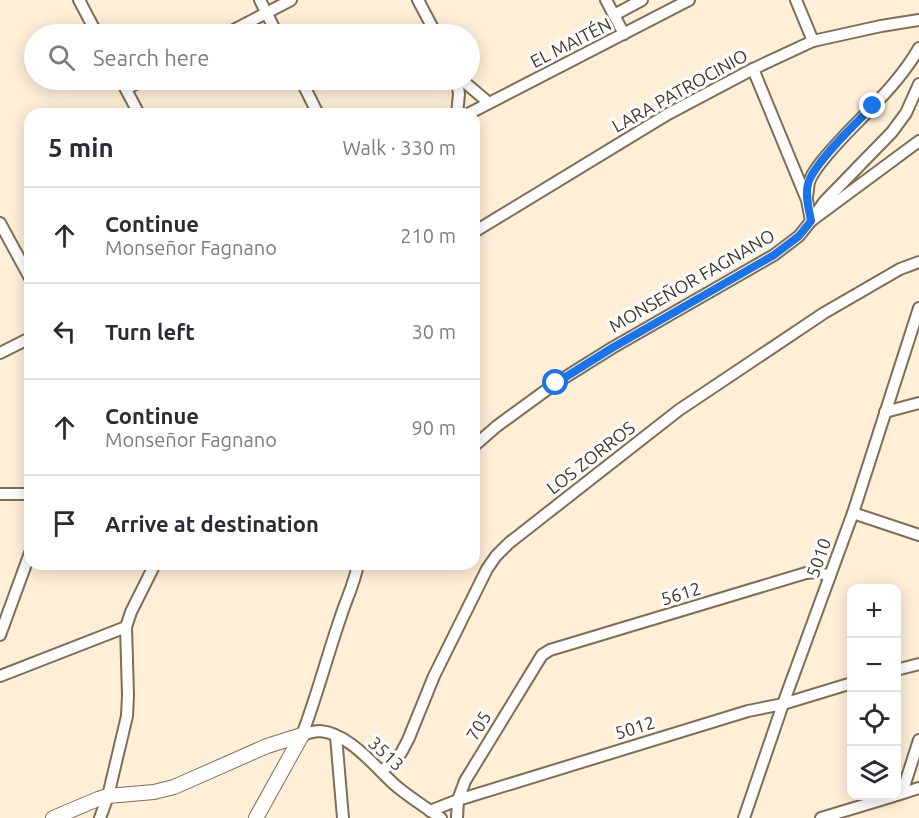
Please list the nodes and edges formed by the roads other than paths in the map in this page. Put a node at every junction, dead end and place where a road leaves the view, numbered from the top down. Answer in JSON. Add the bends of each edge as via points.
{"nodes":[{"id":1,"x":79,"y":0,"type":"edge"},
{"id":2,"x":260,"y":0,"type":"edge"},
{"id":3,"x":291,"y":0,"type":"edge"},
{"id":4,"x":418,"y":0,"type":"edge"},
{"id":5,"x":606,"y":0,"type":"edge"},
{"id":6,"x":642,"y":0,"type":"edge"},
{"id":7,"x":689,"y":0,"type":"edge"},
{"id":8,"x":796,"y":0,"type":"edge"},
{"id":9,"x":266,"y":13,"type":"junction"},
{"id":10,"x":614,"y":15,"type":"junction"},
{"id":11,"x":919,"y":20,"type":"edge"},
{"id":12,"x":92,"y":24,"type":"edge"},
{"id":13,"x":245,"y":24,"type":"edge"},
{"id":14,"x":272,"y":24,"type":"edge"},
{"id":15,"x":431,"y":24,"type":"edge"},
{"id":16,"x":624,"y":34,"type":"junction"},
{"id":17,"x":813,"y":41,"type":"junction"},
{"id":18,"x":919,"y":48,"type":"edge"},
{"id":19,"x":753,"y":69,"type":"junction"},
{"id":20,"x":919,"y":87,"type":"edge"},
{"id":21,"x":127,"y":90,"type":"edge"},
{"id":22,"x":305,"y":90,"type":"edge"},
{"id":23,"x":458,"y":90,"type":"edge"},
{"id":24,"x":474,"y":90,"type":"edge"},
{"id":25,"x":489,"y":103,"type":"junction"},
{"id":26,"x":136,"y":108,"type":"edge"},
{"id":27,"x":315,"y":108,"type":"edge"},
{"id":28,"x":458,"y":108,"type":"edge"},
{"id":29,"x":479,"y":108,"type":"edge"},
{"id":30,"x":919,"y":141,"type":"edge"},
{"id":31,"x":807,"y":200,"type":"junction"},
{"id":32,"x":811,"y":221,"type":"junction"},
{"id":33,"x":0,"y":223,"type":"edge"},
{"id":34,"x":480,"y":228,"type":"edge"},
{"id":35,"x":919,"y":262,"type":"edge"},
{"id":36,"x":24,"y":267,"type":"edge"},
{"id":37,"x":919,"y":308,"type":"edge"},
{"id":38,"x":24,"y":341,"type":"edge"},
{"id":39,"x":0,"y":353,"type":"edge"},
{"id":40,"x":919,"y":403,"type":"edge"},
{"id":41,"x":885,"y":412,"type":"junction"},
{"id":42,"x":480,"y":441,"type":"edge"},
{"id":43,"x":0,"y":494,"type":"edge"},
{"id":44,"x":24,"y":494,"type":"edge"},
{"id":45,"x":853,"y":513,"type":"junction"},
{"id":46,"x":919,"y":535,"type":"edge"},
{"id":47,"x":24,"y":569,"type":"edge"},
{"id":48,"x":152,"y":570,"type":"edge"},
{"id":49,"x":357,"y":570,"type":"edge"},
{"id":50,"x":830,"y":576,"type":"junction"},
{"id":51,"x":126,"y":627,"type":"junction"},
{"id":52,"x":0,"y":635,"type":"edge"},
{"id":53,"x":542,"y":655,"type":"joint"},
{"id":54,"x":919,"y":664,"type":"edge"},
{"id":55,"x":901,"y":669,"type":"edge"},
{"id":56,"x":0,"y":676,"type":"edge"},
{"id":57,"x":847,"y":685,"type":"edge"},
{"id":58,"x":783,"y":704,"type":"junction"},
{"id":59,"x":302,"y":735,"type":"junction"},
{"id":60,"x":336,"y":736,"type":"junction"},
{"id":61,"x":919,"y":740,"type":"edge"},
{"id":62,"x":381,"y":771,"type":"junction"},
{"id":63,"x":901,"y":784,"type":"edge"},
{"id":64,"x":919,"y":788,"type":"edge"},
{"id":65,"x":901,"y":793,"type":"edge"},
{"id":66,"x":108,"y":796,"type":"junction"},
{"id":67,"x":458,"y":800,"type":"junction"},
{"id":68,"x":878,"y":800,"type":"edge"},
{"id":69,"x":430,"y":811,"type":"junction"},
{"id":70,"x":53,"y":818,"type":"edge"},
{"id":71,"x":100,"y":818,"type":"edge"},
{"id":72,"x":256,"y":818,"type":"edge"},
{"id":73,"x":343,"y":818,"type":"edge"},
{"id":74,"x":441,"y":818,"type":"edge"},
{"id":75,"x":457,"y":818,"type":"edge"},
{"id":76,"x":744,"y":818,"type":"edge"},
{"id":77,"x":821,"y":818,"type":"edge"}],
"edges":[{"from":1,"to":12,"type":"street"},
{"from":2,"to":9,"type":"street"},
{"from":3,"to":9,"type":"street"},
{"from":4,"to":15,"type":"street"},
{"from":5,"to":10,"type":"street"},
{"from":6,"to":10,"type":"street","name":"EL MAITÉN"},
{"from":7,"to":16,"type":"street","name":"EL MAITÉN"},
{"from":8,"to":17,"type":"street"},
{"from":9,"to":13,"type":"street"},
{"from":9,"to":14,"type":"street"},
{"from":10,"to":16,"type":"street"},
{"from":11,"to":17,"type":"street","name":"LARA PATROCINIO"},
{"from":16,"to":25,"type":"street","name":"EL MAITÉN"},
{"from":17,"to":19,"type":"street","name":"LARA PATROCINIO"},
{"from":18,"to":31,"type":"street","via":[[873,106],[832,149],[808,183]]},
{"from":19,"to":31,"type":"street"},
{"from":19,"to":34,"type":"street","name":"LARA PATROCINIO","via":[[668,114]]},
{"from":20,"to":32,"type":"street","name":"MONSEÑOR FAGNANO","via":[[892,132],[824,201]]},
{"from":21,"to":26,"type":"street"},
{"from":22,"to":27,"type":"street"},
{"from":23,"to":28,"type":"street"},
{"from":24,"to":25,"type":"street"},
{"from":25,"to":29,"type":"street","name":"EL MAITÉN"},
{"from":30,"to":32,"type":"street"},
{"from":31,"to":32,"type":"street"},
{"from":32,"to":42,"type":"street","name":"MONSEÑOR FAGNANO","via":[[774,255],[556,383]]},
{"from":33,"to":36,"type":"street"},
{"from":35,"to":62,"type":"street","name":"LOS ZORROS","via":[[824,313],[679,410],[509,543],[487,569],[401,753]]},
{"from":37,"to":41,"type":"street","name":"5010"},
{"from":38,"to":39,"type":"street"},
{"from":40,"to":41,"type":"street"},
{"from":41,"to":45,"type":"street","name":"5010"},
{"from":43,"to":44,"type":"street"},
{"from":45,"to":46,"type":"street"},
{"from":45,"to":50,"type":"street","name":"5010"},
{"from":47,"to":52,"type":"street"},
{"from":48,"to":51,"type":"street"},
{"from":49,"to":59,"type":"street"},
{"from":50,"to":53,"type":"street","name":"5612","via":[[806,573]]},
{"from":50,"to":58,"type":"street","name":"5010"},
{"from":51,"to":56,"type":"street"},
{"from":51,"to":66,"type":"street","via":[[127,716]]},
{"from":53,"to":67,"type":"street","name":"705","via":[[465,781]]},
{"from":54,"to":55,"type":"street"},
{"from":57,"to":58,"type":"street","name":"5012"},
{"from":58,"to":67,"type":"street","name":"5012","via":[[757,708]]},
{"from":58,"to":76,"type":"street","name":"5010"},
{"from":59,"to":60,"type":"street","name":"3513","via":[[323,731]]},
{"from":59,"to":66,"type":"street","via":[[174,787]]},
{"from":59,"to":72,"type":"street"},
{"from":60,"to":62,"type":"street","name":"3513"},
{"from":60,"to":73,"type":"street"},
{"from":61,"to":63,"type":"street"},
{"from":62,"to":69,"type":"street","name":"3513"},
{"from":64,"to":65,"type":"street"},
{"from":66,"to":70,"type":"street"},
{"from":66,"to":71,"type":"street"},
{"from":67,"to":69,"type":"street","name":"5012"},
{"from":67,"to":75,"type":"street","name":"705"},
{"from":68,"to":77,"type":"street"},
{"from":69,"to":74,"type":"street","name":"3513"}]}
